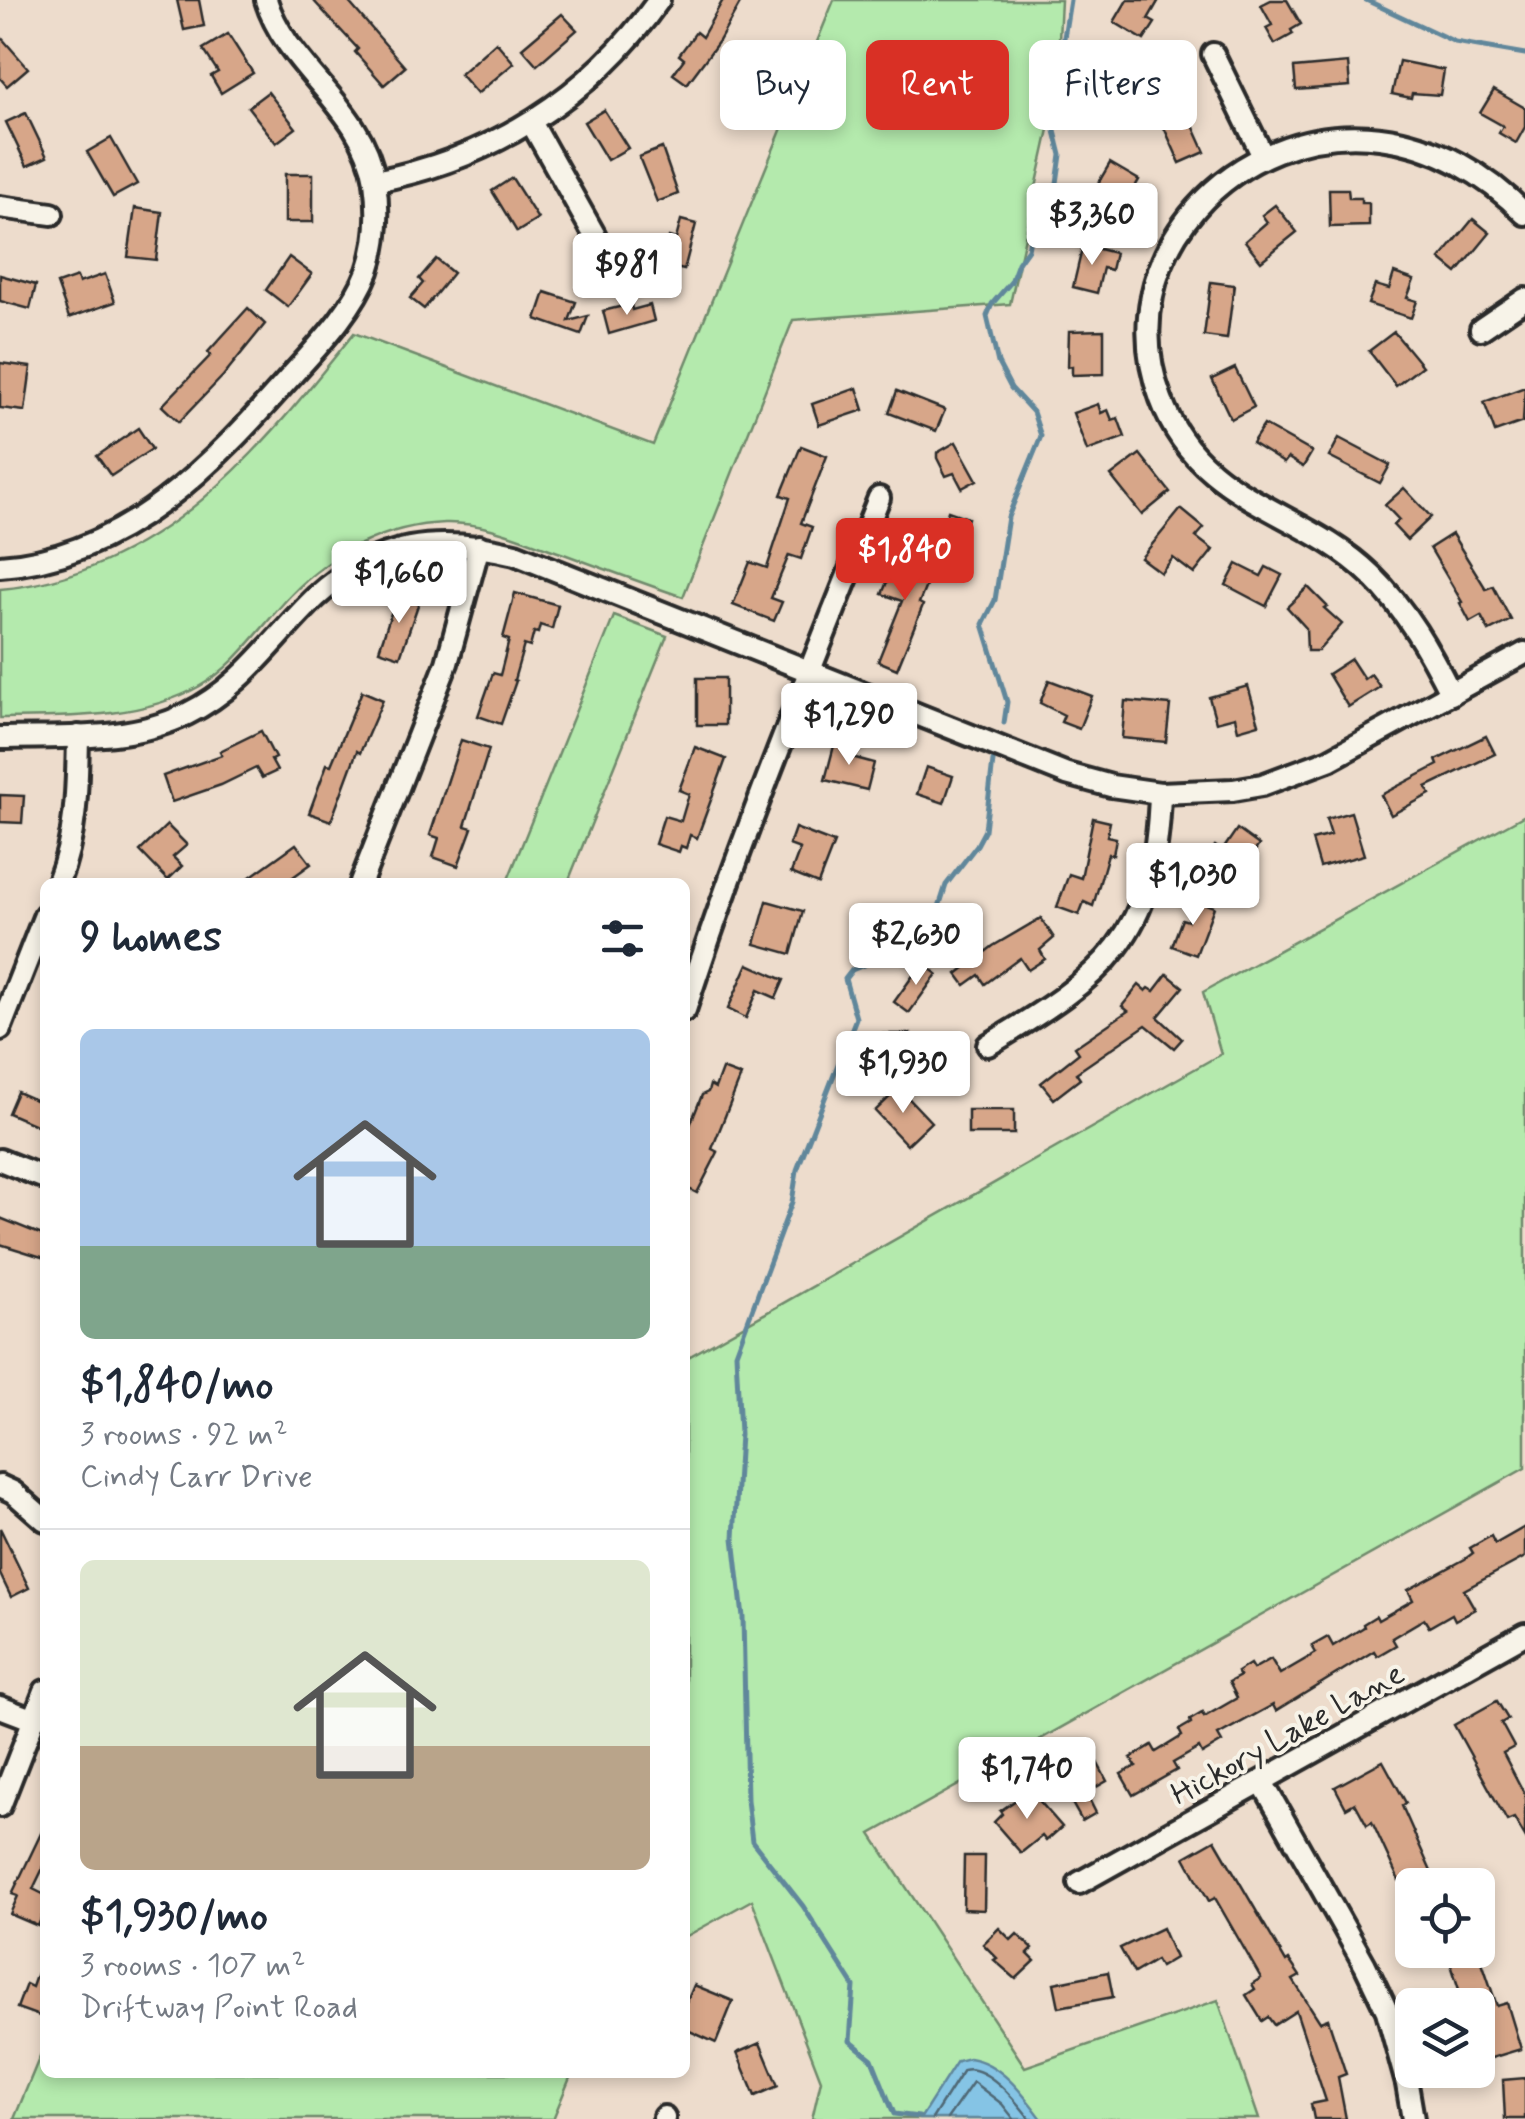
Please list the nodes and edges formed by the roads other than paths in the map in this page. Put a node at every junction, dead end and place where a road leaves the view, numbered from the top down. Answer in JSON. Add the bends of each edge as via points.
{"nodes":[{"id":1,"x":266,"y":0,"type":"edge"},
{"id":2,"x":658,"y":0,"type":"edge"},
{"id":3,"x":1213,"y":54,"type":"dead end"},
{"id":4,"x":531,"y":122,"type":"junction"},
{"id":5,"x":1263,"y":156,"type":"junction"},
{"id":6,"x":375,"y":181,"type":"junction"},
{"id":7,"x":0,"y":207,"type":"edge"},
{"id":8,"x":52,"y":214,"type":"dead end"},
{"id":9,"x":1525,"y":214,"type":"edge"},
{"id":10,"x":595,"y":236,"type":"dead end"},
{"id":11,"x":1525,"y":299,"type":"edge"},
{"id":12,"x":1481,"y":328,"type":"dead end"},
{"id":13,"x":879,"y":498,"type":"dead end"},
{"id":14,"x":479,"y":546,"type":"junction"},
{"id":15,"x":0,"y":566,"type":"edge"},
{"id":16,"x":1525,"y":652,"type":"edge"},
{"id":17,"x":810,"y":670,"type":"junction"},
{"id":18,"x":1451,"y":694,"type":"junction"},
{"id":19,"x":78,"y":736,"type":"junction"},
{"id":20,"x":0,"y":738,"type":"edge"},
{"id":21,"x":1160,"y":793,"type":"junction"},
{"id":22,"x":59,"y":878,"type":"edge"},
{"id":23,"x":363,"y":878,"type":"edge"},
{"id":24,"x":40,"y":928,"type":"edge"},
{"id":25,"x":690,"y":994,"type":"edge"},
{"id":26,"x":0,"y":1029,"type":"edge"},
{"id":27,"x":988,"y":1046,"type":"dead end"},
{"id":28,"x":0,"y":1160,"type":"edge"},
{"id":29,"x":40,"y":1176,"type":"edge"},
{"id":30,"x":0,"y":1486,"type":"edge"},
{"id":31,"x":40,"y":1516,"type":"edge"},
{"id":32,"x":1523,"y":1640,"type":"edge"},
{"id":33,"x":40,"y":1704,"type":"edge"},
{"id":34,"x":0,"y":1707,"type":"edge"},
{"id":35,"x":34,"y":1720,"type":"junction"},
{"id":36,"x":1262,"y":1782,"type":"junction"},
{"id":37,"x":0,"y":1806,"type":"edge"},
{"id":38,"x":1079,"y":1883,"type":"dead end"},
{"id":39,"x":1413,"y":2119,"type":"edge"}],
"edges":[{"from":1,"to":6,"type":"street","via":[[280,32],[348,116]]},
{"from":2,"to":4,"type":"street","via":[[609,61]]},
{"from":3,"to":5,"type":"street"},
{"from":4,"to":6,"type":"street","via":[[443,165]]},
{"from":4,"to":10,"type":"street"},
{"from":5,"to":9,"type":"street","via":[[1326,140],[1380,138],[1460,163]]},
{"from":5,"to":18,"type":"street","via":[[1204,200],[1166,252],[1149,314],[1153,376],[1177,433],[1208,469],[1370,574],[1399,606]]},
{"from":6,"to":15,"type":"street","via":[[376,231],[363,281],[264,406],[150,514],[59,556]]},
{"from":7,"to":8,"type":"street"},
{"from":11,"to":12,"type":"street"},
{"from":13,"to":17,"type":"street"},
{"from":14,"to":17,"type":"street","via":[[515,554]]},
{"from":14,"to":19,"type":"street","via":[[430,544],[379,556],[316,598],[255,666],[215,698],[172,721]]},
{"from":14,"to":23,"type":"street","via":[[447,663]]},
{"from":16,"to":18,"type":"street"},
{"from":17,"to":21,"type":"street","via":[[1067,774]]},
{"from":17,"to":25,"type":"street"},
{"from":18,"to":21,"type":"street","via":[[1289,776],[1233,790]]},
{"from":19,"to":20,"type":"street"},
{"from":19,"to":22,"type":"street","via":[[76,810]]},
{"from":21,"to":27,"type":"street","via":[[1155,863],[1129,928],[1096,972]]},
{"from":24,"to":26,"type":"street"},
{"from":28,"to":29,"type":"street"},
{"from":30,"to":31,"type":"street"},
{"from":32,"to":36,"type":"street","name":"Hickory Lake Lane"},
{"from":33,"to":35,"type":"street"},
{"from":34,"to":35,"type":"street"},
{"from":35,"to":37,"type":"street"},
{"from":36,"to":38,"type":"street","name":"Hickory Lake Lane"},
{"from":36,"to":39,"type":"street","via":[[1366,1964],[1387,2011]]}]}
